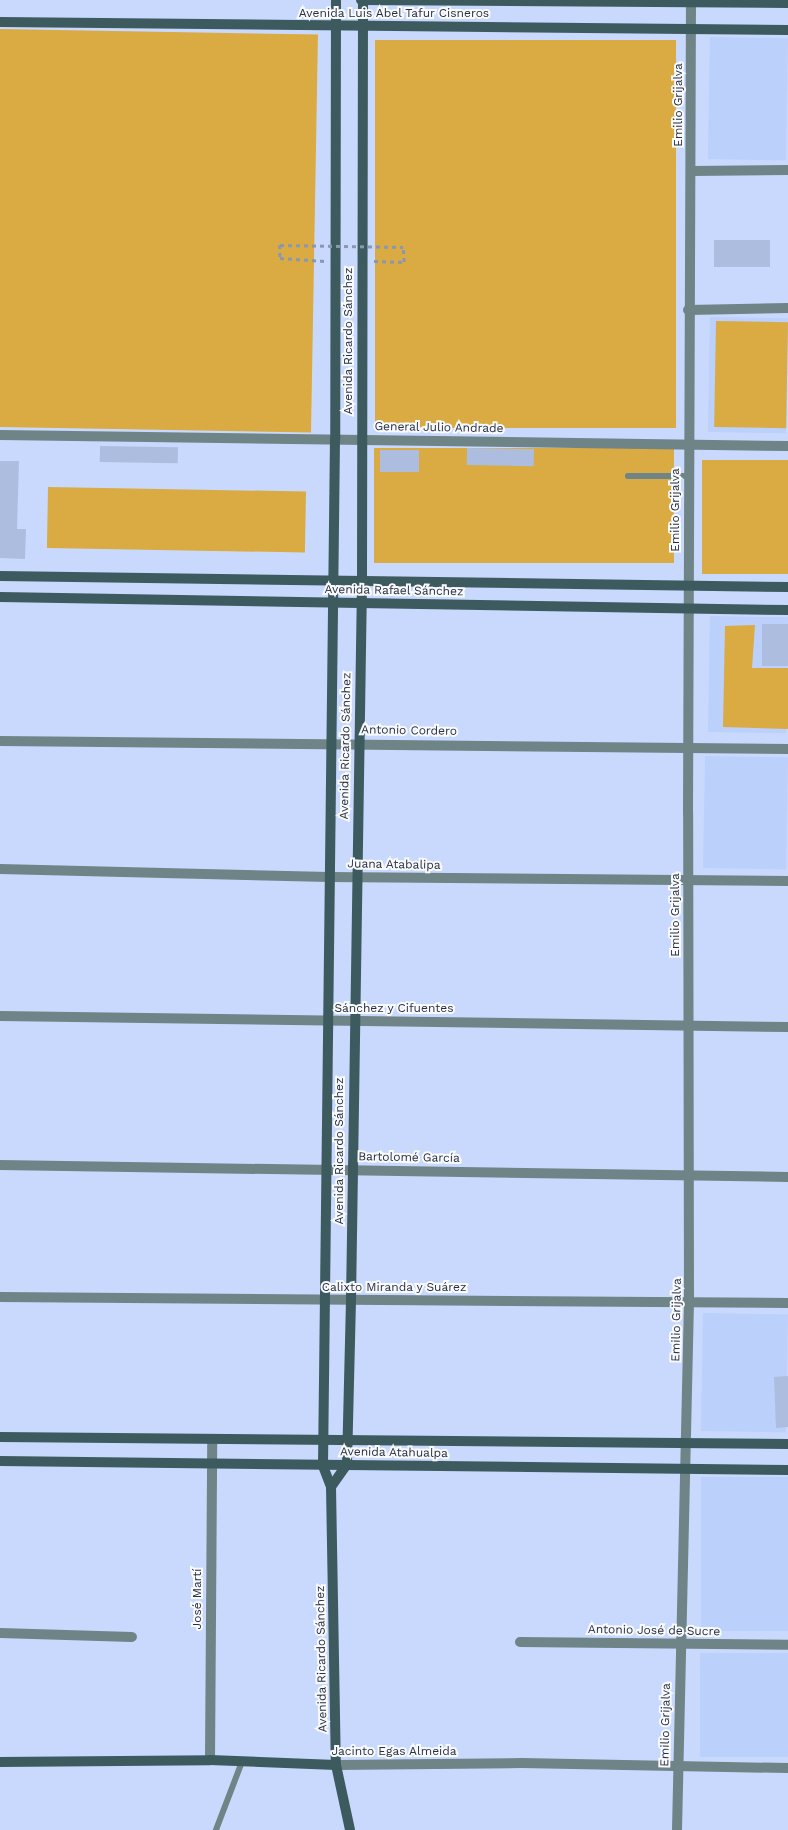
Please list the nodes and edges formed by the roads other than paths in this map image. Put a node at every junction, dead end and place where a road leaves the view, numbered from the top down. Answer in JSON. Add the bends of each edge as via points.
{"nodes":[{"id":1,"x":336,"y":0,"type":"edge"},
{"id":2,"x":362,"y":0,"type":"edge"},
{"id":3,"x":691,"y":1,"type":"edge"},
{"id":4,"x":788,"y":3,"type":"edge"},
{"id":5,"x":0,"y":22,"type":"edge"},
{"id":6,"x":336,"y":26,"type":"junction"},
{"id":7,"x":364,"y":27,"type":"junction"},
{"id":8,"x":692,"y":28,"type":"junction"},
{"id":9,"x":788,"y":30,"type":"edge"},
{"id":10,"x":788,"y":170,"type":"edge"},
{"id":11,"x":692,"y":171,"type":"junction"},
{"id":12,"x":788,"y":308,"type":"edge"},
{"id":13,"x":688,"y":310,"type":"junction"},
{"id":14,"x":0,"y":435,"type":"edge"},
{"id":15,"x":335,"y":438,"type":"junction"},
{"id":16,"x":361,"y":439,"type":"junction"},
{"id":17,"x":689,"y":445,"type":"junction"},
{"id":18,"x":788,"y":446,"type":"edge"},
{"id":19,"x":628,"y":476,"type":"dead end"},
{"id":20,"x":690,"y":476,"type":"junction"},
{"id":21,"x":0,"y":576,"type":"edge"},
{"id":22,"x":333,"y":580,"type":"junction"},
{"id":23,"x":362,"y":580,"type":"junction"},
{"id":24,"x":688,"y":586,"type":"junction"},
{"id":25,"x":788,"y":587,"type":"edge"},
{"id":26,"x":0,"y":597,"type":"edge"},
{"id":27,"x":332,"y":602,"type":"junction"},
{"id":28,"x":361,"y":602,"type":"junction"},
{"id":29,"x":688,"y":610,"type":"junction"},
{"id":30,"x":788,"y":610,"type":"edge"},
{"id":31,"x":0,"y":741,"type":"edge"},
{"id":32,"x":331,"y":743,"type":"junction"},
{"id":33,"x":359,"y":743,"type":"junction"},
{"id":34,"x":690,"y":747,"type":"junction"},
{"id":35,"x":788,"y":749,"type":"edge"},
{"id":36,"x":0,"y":870,"type":"edge"},
{"id":37,"x":328,"y":877,"type":"junction"},
{"id":38,"x":356,"y":877,"type":"junction"},
{"id":39,"x":688,"y":881,"type":"junction"},
{"id":40,"x":788,"y":881,"type":"edge"},
{"id":41,"x":0,"y":1016,"type":"edge"},
{"id":42,"x":354,"y":1020,"type":"junction"},
{"id":43,"x":328,"y":1021,"type":"junction"},
{"id":44,"x":689,"y":1026,"type":"junction"},
{"id":45,"x":788,"y":1027,"type":"edge"},
{"id":46,"x":0,"y":1165,"type":"edge"},
{"id":47,"x":325,"y":1169,"type":"junction"},
{"id":48,"x":352,"y":1170,"type":"junction"},
{"id":49,"x":788,"y":1177,"type":"edge"},
{"id":50,"x":690,"y":1178,"type":"junction"},
{"id":51,"x":0,"y":1297,"type":"edge"},
{"id":52,"x":325,"y":1300,"type":"junction"},
{"id":53,"x":351,"y":1300,"type":"junction"},
{"id":54,"x":690,"y":1302,"type":"junction"},
{"id":55,"x":788,"y":1303,"type":"edge"},
{"id":56,"x":0,"y":1437,"type":"edge"},
{"id":57,"x":212,"y":1439,"type":"junction"},
{"id":58,"x":323,"y":1441,"type":"junction"},
{"id":59,"x":348,"y":1442,"type":"junction"},
{"id":60,"x":688,"y":1444,"type":"junction"},
{"id":61,"x":788,"y":1444,"type":"edge"},
{"id":62,"x":0,"y":1461,"type":"edge"},
{"id":63,"x":211,"y":1462,"type":"junction"},
{"id":64,"x":347,"y":1464,"type":"junction"},
{"id":65,"x":323,"y":1466,"type":"junction"},
{"id":66,"x":788,"y":1470,"type":"edge"},
{"id":67,"x":688,"y":1471,"type":"junction"},
{"id":68,"x":332,"y":1487,"type":"junction"},
{"id":69,"x":0,"y":1633,"type":"edge"},
{"id":70,"x":132,"y":1638,"type":"dead end"},
{"id":71,"x":520,"y":1642,"type":"dead end"},
{"id":72,"x":679,"y":1644,"type":"junction"},
{"id":73,"x":788,"y":1645,"type":"edge"},
{"id":74,"x":210,"y":1760,"type":"junction"},
{"id":75,"x":0,"y":1762,"type":"edge"},
{"id":76,"x":242,"y":1762,"type":"junction"},
{"id":77,"x":336,"y":1765,"type":"junction"},
{"id":78,"x":678,"y":1767,"type":"junction"},
{"id":79,"x":788,"y":1768,"type":"edge"},
{"id":80,"x":216,"y":1830,"type":"edge"},
{"id":81,"x":350,"y":1830,"type":"edge"},
{"id":82,"x":677,"y":1830,"type":"edge"}],
"edges":[{"from":1,"to":6,"type":"main road","name":"Avenida Ricardo Sánchez"},
{"from":2,"to":3,"type":"main road","name":"Avenida Luis Abel Tafur Cisneros"},
{"from":2,"to":7,"type":"main road","name":"Avenida Ricardo Sánchez"},
{"from":3,"to":4,"type":"main road","name":"Avenida Luis Abel Tafur Cisneros"},
{"from":3,"to":8,"type":"street","name":"Emilio Grijalva"},
{"from":5,"to":6,"type":"main road","name":"Avenida Luis Abel Tafur Cisneros"},
{"from":6,"to":7,"type":"main road","name":"Avenida Luis Abel Tafur Cisneros"},
{"from":6,"to":15,"type":"main road","name":"Avenida Ricardo Sánchez"},
{"from":7,"to":8,"type":"main road","name":"Avenida Luis Abel Tafur Cisneros"},
{"from":7,"to":16,"type":"main road","name":"Avenida Ricardo Sánchez"},
{"from":8,"to":9,"type":"main road","name":"Avenida Luis Abel Tafur Cisneros"},
{"from":8,"to":11,"type":"street","name":"Emilio Grijalva"},
{"from":10,"to":11,"type":"street"},
{"from":11,"to":13,"type":"street","name":"Emilio Grijalva"},
{"from":12,"to":13,"type":"street"},
{"from":13,"to":17,"type":"street","name":"Emilio Grijalva"},
{"from":14,"to":15,"type":"street","name":"General Julio Andrade"},
{"from":15,"to":16,"type":"street","name":"General Julio Andrade"},
{"from":15,"to":22,"type":"main road","name":"Avenida Ricardo Sánchez"},
{"from":16,"to":17,"type":"street","name":"General Julio Andrade"},
{"from":16,"to":23,"type":"main road","name":"Avenida Ricardo Sánchez"},
{"from":17,"to":18,"type":"street","name":"General Julio Andrade"},
{"from":17,"to":20,"type":"street","name":"Emilio Grijalva"},
{"from":19,"to":20,"type":"lane"},
{"from":20,"to":24,"type":"street","name":"Emilio Grijalva"},
{"from":21,"to":22,"type":"main road","name":"Avenida Rafael Sánchez"},
{"from":22,"to":23,"type":"main road","name":"Avenida Rafael Sánchez"},
{"from":22,"to":27,"type":"main road","name":"Avenida Ricardo Sánchez"},
{"from":23,"to":24,"type":"main road","name":"Avenida Rafael Sánchez"},
{"from":23,"to":28,"type":"main road","name":"Avenida Ricardo Sánchez"},
{"from":24,"to":25,"type":"main road","name":"Avenida Rafael Sánchez"},
{"from":24,"to":29,"type":"street","name":"Emilio Grijalva"},
{"from":26,"to":27,"type":"main road","name":"Avenida Rafael Sánchez"},
{"from":27,"to":28,"type":"main road","name":"Avenida Rafael Sánchez"},
{"from":27,"to":32,"type":"main road","name":"Avenida Ricardo Sánchez"},
{"from":28,"to":29,"type":"main road","name":"Avenida Rafael Sánchez"},
{"from":28,"to":33,"type":"main road","name":"Avenida Ricardo Sánchez"},
{"from":29,"to":30,"type":"main road","name":"Avenida Rafael Sánchez"},
{"from":29,"to":34,"type":"street","name":"Emilio Grijalva"},
{"from":31,"to":32,"type":"street","name":"Antonio Cordero"},
{"from":32,"to":33,"type":"street","name":"Antonio Cordero"},
{"from":32,"to":37,"type":"main road","name":"Avenida Ricardo Sánchez"},
{"from":33,"to":34,"type":"street","name":"Antonio Cordero"},
{"from":33,"to":38,"type":"main road","name":"Avenida Ricardo Sánchez"},
{"from":34,"to":35,"type":"street","name":"Antonio Cordero"},
{"from":34,"to":39,"type":"street","name":"Emilio Grijalva"},
{"from":36,"to":37,"type":"street","name":"Juana Atabalipa"},
{"from":37,"to":38,"type":"street","name":"Juana Atabalipa"},
{"from":37,"to":43,"type":"main road","name":"Avenida Ricardo Sánchez"},
{"from":38,"to":39,"type":"street","name":"Juana Atabalipa"},
{"from":38,"to":42,"type":"main road","name":"Avenida Ricardo Sánchez"},
{"from":39,"to":40,"type":"street","name":"Juana Atabalipa"},
{"from":39,"to":44,"type":"street","name":"Emilio Grijalva"},
{"from":41,"to":43,"type":"street","name":"Sánchez y Cifuentes"},
{"from":42,"to":43,"type":"street","name":"Sánchez y Cifuentes"},
{"from":42,"to":44,"type":"street","name":"Sánchez y Cifuentes"},
{"from":42,"to":48,"type":"main road","name":"Avenida Ricardo Sánchez"},
{"from":43,"to":47,"type":"main road","name":"Avenida Ricardo Sánchez"},
{"from":44,"to":45,"type":"street","name":"Sánchez y Cifuentes"},
{"from":44,"to":50,"type":"street","name":"Emilio Grijalva"},
{"from":46,"to":47,"type":"street","name":"Bartolomé García"},
{"from":47,"to":48,"type":"street","name":"Bartolomé García"},
{"from":47,"to":52,"type":"main road","name":"Avenida Ricardo Sánchez"},
{"from":48,"to":50,"type":"street","name":"Bartolomé García"},
{"from":48,"to":53,"type":"main road","name":"Avenida Ricardo Sánchez"},
{"from":49,"to":50,"type":"street","name":"Bartolomé García"},
{"from":50,"to":54,"type":"street","name":"Emilio Grijalva"},
{"from":51,"to":52,"type":"street","name":"Calixto Miranda y Suárez"},
{"from":52,"to":53,"type":"street","name":"Calixto Miranda y Suárez"},
{"from":52,"to":58,"type":"main road","name":"Avenida Ricardo Sánchez"},
{"from":53,"to":54,"type":"street","name":"Calixto Miranda y Suárez"},
{"from":53,"to":59,"type":"main road","name":"Avenida Ricardo Sánchez"},
{"from":54,"to":55,"type":"street","name":"Calixto Miranda y Suárez"},
{"from":54,"to":60,"type":"street","name":"Emilio Grijalva"},
{"from":56,"to":57,"type":"main road","name":"Avenida Atahualpa"},
{"from":57,"to":58,"type":"main road","name":"Avenida Atahualpa"},
{"from":57,"to":63,"type":"street","name":"José Martí"},
{"from":58,"to":59,"type":"main road","name":"Avenida Atahualpa"},
{"from":58,"to":65,"type":"main road","name":"Avenida Ricardo Sánchez"},
{"from":59,"to":60,"type":"main road","name":"Avenida Atahualpa"},
{"from":59,"to":64,"type":"main road","name":"Avenida Ricardo Sánchez"},
{"from":60,"to":61,"type":"main road","name":"Avenida Atahualpa"},
{"from":60,"to":67,"type":"street","name":"Emilio Grijalva"},
{"from":62,"to":63,"type":"main road","name":"Avenida Atahualpa"},
{"from":63,"to":65,"type":"main road","name":"Avenida Atahualpa"},
{"from":63,"to":74,"type":"street","name":"José Martí"},
{"from":64,"to":65,"type":"main road","name":"Avenida Atahualpa"},
{"from":64,"to":67,"type":"main road","name":"Avenida Atahualpa"},
{"from":64,"to":68,"type":"main road"},
{"from":65,"to":68,"type":"main road","name":"Avenida Ricardo Sánchez"},
{"from":66,"to":67,"type":"main road","name":"Avenida Atahualpa"},
{"from":67,"to":72,"type":"street","name":"Emilio Grijalva"},
{"from":68,"to":77,"type":"main road","name":"Avenida Ricardo Sánchez"},
{"from":69,"to":70,"type":"street"},
{"from":71,"to":72,"type":"street","name":"Antonio José de Sucre"},
{"from":72,"to":73,"type":"street","name":"Antonio José de Sucre"},
{"from":72,"to":78,"type":"street","name":"Emilio Grijalva"},
{"from":74,"to":75,"type":"main road","name":"Jacinto Egas Almeida"},
{"from":74,"to":76,"type":"main road","name":"Jacinto Egas Almeida"},
{"from":76,"to":77,"type":"main road","name":"Jacinto Egas Almeida"},
{"from":76,"to":80,"type":"lane"},
{"from":77,"to":78,"type":"street","name":"Jacinto Egas Almeida"},
{"from":77,"to":81,"type":"main road","name":"Avenida Ricardo Sánchez"},
{"from":78,"to":79,"type":"street","name":"Jacinto Egas Almeida"},
{"from":78,"to":82,"type":"street","name":"Emilio Grijalva"}]}
